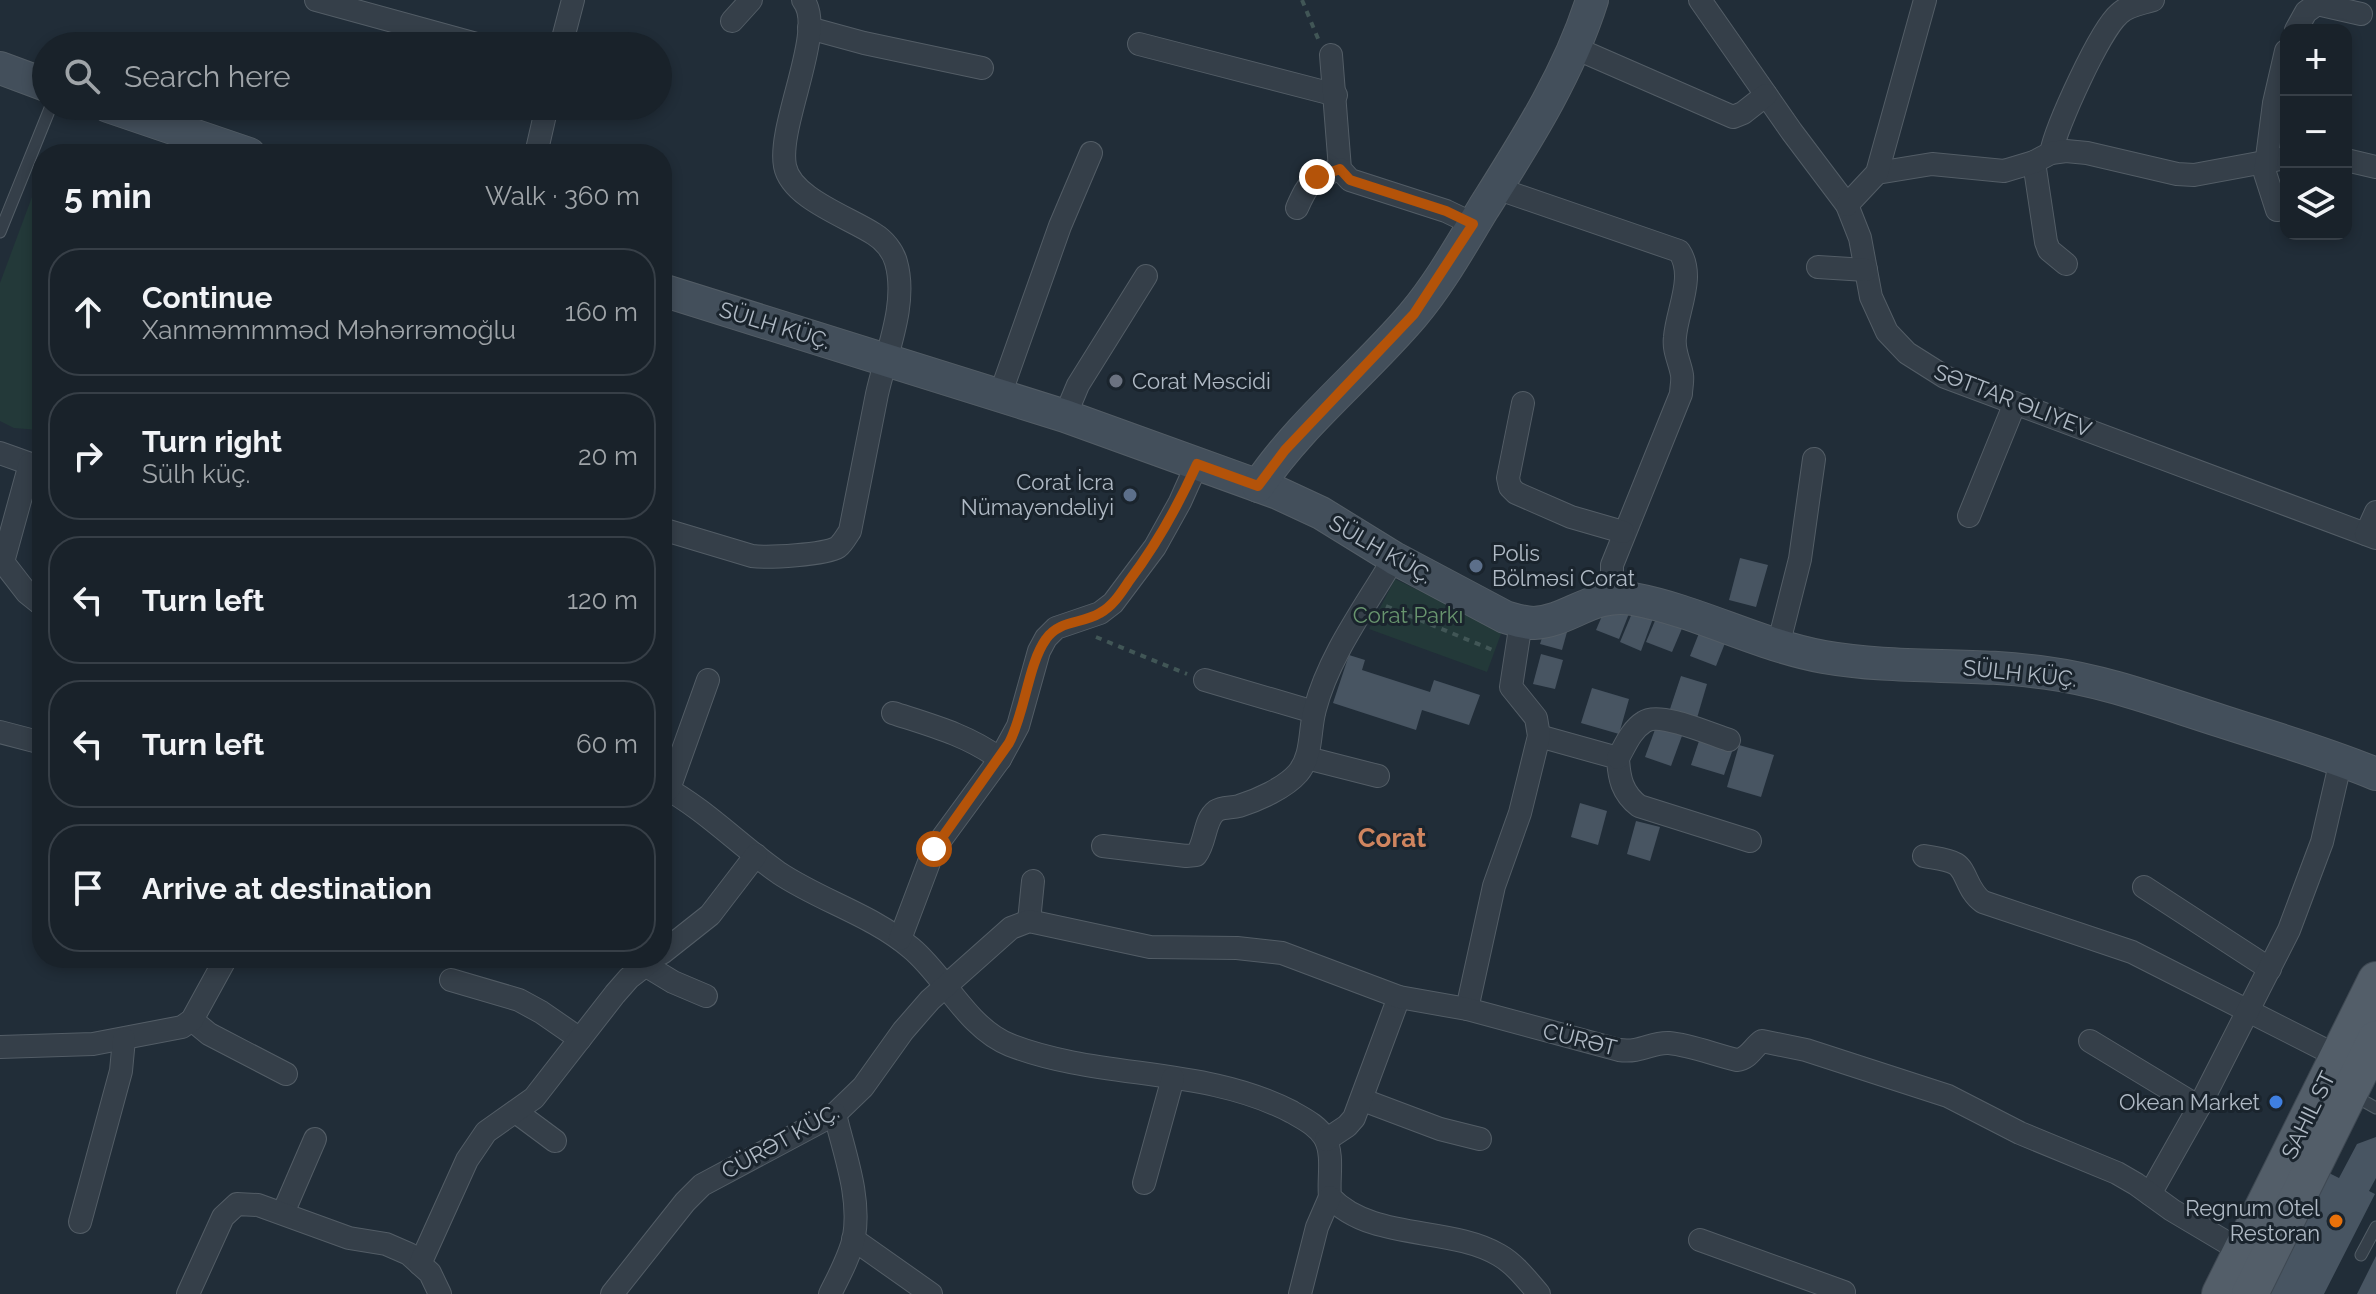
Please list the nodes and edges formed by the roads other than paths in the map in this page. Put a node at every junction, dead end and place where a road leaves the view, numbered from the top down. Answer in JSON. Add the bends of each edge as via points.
{"nodes":[{"id":1,"x":316,"y":0,"type":"edge"},
{"id":2,"x":573,"y":0,"type":"edge"},
{"id":3,"x":751,"y":0,"type":"edge"},
{"id":4,"x":1592,"y":0,"type":"edge"},
{"id":5,"x":1700,"y":0,"type":"edge"},
{"id":6,"x":1925,"y":0,"type":"edge"},
{"id":7,"x":2153,"y":0,"type":"edge"},
{"id":8,"x":810,"y":2,"type":"edge"},
{"id":9,"x":2126,"y":4,"type":"edge"},
{"id":10,"x":2361,"y":14,"type":"dead end"},
{"id":11,"x":732,"y":21,"type":"dead end"},
{"id":12,"x":2299,"y":24,"type":"edge"},
{"id":13,"x":809,"y":28,"type":"junction"},
{"id":14,"x":433,"y":32,"type":"edge"},
{"id":15,"x":565,"y":32,"type":"edge"},
{"id":16,"x":1139,"y":44,"type":"dead end"},
{"id":17,"x":1575,"y":48,"type":"junction"},
{"id":18,"x":1331,"y":55,"type":"road end"},
{"id":19,"x":0,"y":68,"type":"edge"},
{"id":20,"x":982,"y":68,"type":"dead end"},
{"id":21,"x":32,"y":80,"type":"edge"},
{"id":22,"x":2280,"y":84,"type":"edge"},
{"id":23,"x":1336,"y":95,"type":"junction"},
{"id":24,"x":1766,"y":95,"type":"junction"},
{"id":25,"x":45,"y":120,"type":"edge"},
{"id":26,"x":149,"y":120,"type":"edge"},
{"id":27,"x":544,"y":120,"type":"edge"},
{"id":28,"x":36,"y":144,"type":"edge"},
{"id":29,"x":220,"y":144,"type":"edge"},
{"id":30,"x":538,"y":144,"type":"edge"},
{"id":31,"x":32,"y":153,"type":"edge"},
{"id":32,"x":1091,"y":153,"type":"dead end"},
{"id":33,"x":2042,"y":158,"type":"junction"},
{"id":34,"x":2276,"y":160,"type":"edge"},
{"id":35,"x":2352,"y":161,"type":"edge"},
{"id":36,"x":2376,"y":167,"type":"edge"},
{"id":37,"x":1340,"y":169,"type":"junction"},
{"id":38,"x":1877,"y":173,"type":"junction"},
{"id":39,"x":1496,"y":188,"type":"junction"},
{"id":40,"x":1847,"y":205,"type":"junction"},
{"id":41,"x":1297,"y":208,"type":"dead end"},
{"id":42,"x":2277,"y":210,"type":"dead end"},
{"id":43,"x":1473,"y":224,"type":"junction"},
{"id":44,"x":0,"y":232,"type":"edge"},
{"id":45,"x":2066,"y":264,"type":"dead end"},
{"id":46,"x":1818,"y":267,"type":"dead end"},
{"id":47,"x":1866,"y":270,"type":"junction"},
{"id":48,"x":1146,"y":276,"type":"dead end"},
{"id":49,"x":672,"y":293,"type":"edge"},
{"id":50,"x":885,"y":359,"type":"junction"},
{"id":51,"x":1000,"y":395,"type":"junction"},
{"id":52,"x":1523,"y":403,"type":"dead end"},
{"id":53,"x":2015,"y":403,"type":"junction"},
{"id":54,"x":1065,"y":416,"type":"junction"},
{"id":55,"x":0,"y":453,"type":"edge"},
{"id":56,"x":1814,"y":459,"type":"dead end"},
{"id":57,"x":1197,"y":464,"type":"junction"},
{"id":58,"x":32,"y":465,"type":"edge"},
{"id":59,"x":32,"y":478,"type":"edge"},
{"id":60,"x":1258,"y":486,"type":"junction"},
{"id":61,"x":2376,"y":512,"type":"edge"},
{"id":62,"x":1969,"y":516,"type":"dead end"},
{"id":63,"x":672,"y":532,"type":"edge"},
{"id":64,"x":1623,"y":532,"type":"junction"},
{"id":65,"x":2371,"y":536,"type":"edge"},
{"id":66,"x":1394,"y":558,"type":"junction"},
{"id":67,"x":32,"y":597,"type":"edge"},
{"id":68,"x":1612,"y":598,"type":"junction"},
{"id":69,"x":1521,"y":622,"type":"junction"},
{"id":70,"x":1778,"y":646,"type":"junction"},
{"id":71,"x":708,"y":680,"type":"dead end"},
{"id":72,"x":1205,"y":680,"type":"road end"},
{"id":73,"x":1314,"y":712,"type":"junction"},
{"id":74,"x":893,"y":713,"type":"dead end"},
{"id":75,"x":0,"y":732,"type":"edge"},
{"id":76,"x":1539,"y":736,"type":"junction"},
{"id":77,"x":32,"y":740,"type":"edge"},
{"id":78,"x":1729,"y":740,"type":"dead end"},
{"id":79,"x":2376,"y":757,"type":"edge"},
{"id":80,"x":1307,"y":758,"type":"junction"},
{"id":81,"x":1618,"y":758,"type":"junction"},
{"id":82,"x":1000,"y":759,"type":"junction"},
{"id":83,"x":2341,"y":760,"type":"junction"},
{"id":84,"x":672,"y":770,"type":"edge"},
{"id":85,"x":2376,"y":774,"type":"edge"},
{"id":86,"x":1378,"y":776,"type":"dead end"},
{"id":87,"x":672,"y":793,"type":"edge"},
{"id":88,"x":1750,"y":841,"type":"dead end"},
{"id":89,"x":1103,"y":846,"type":"dead end"},
{"id":90,"x":756,"y":855,"type":"junction"},
{"id":91,"x":1924,"y":856,"type":"dead end"},
{"id":92,"x":1033,"y":881,"type":"dead end"},
{"id":93,"x":2144,"y":887,"type":"dead end"},
{"id":94,"x":1029,"y":921,"type":"junction"},
{"id":95,"x":900,"y":939,"type":"junction"},
{"id":96,"x":672,"y":945,"type":"edge"},
{"id":97,"x":221,"y":968,"type":"edge"},
{"id":98,"x":644,"y":968,"type":"edge"},
{"id":99,"x":661,"y":968,"type":"edge"},
{"id":100,"x":2270,"y":969,"type":"junction"},
{"id":101,"x":451,"y":980,"type":"dead end"},
{"id":102,"x":2376,"y":980,"type":"edge"},
{"id":103,"x":946,"y":985,"type":"junction"},
{"id":104,"x":706,"y":996,"type":"dead end"},
{"id":105,"x":1399,"y":997,"type":"junction"},
{"id":106,"x":1467,"y":1009,"type":"junction"},
{"id":107,"x":2248,"y":1011,"type":"junction"},
{"id":108,"x":192,"y":1020,"type":"junction"},
{"id":109,"x":124,"y":1039,"type":"junction"},
{"id":110,"x":580,"y":1039,"type":"junction"},
{"id":111,"x":2376,"y":1039,"type":"edge"},
{"id":112,"x":2090,"y":1041,"type":"dead end"},
{"id":113,"x":0,"y":1047,"type":"edge"},
{"id":114,"x":2337,"y":1056,"type":"junction"},
{"id":115,"x":286,"y":1074,"type":"dead end"},
{"id":116,"x":1173,"y":1078,"type":"junction"},
{"id":117,"x":1363,"y":1100,"type":"junction"},
{"id":118,"x":2362,"y":1100,"type":"edge"},
{"id":119,"x":2199,"y":1107,"type":"junction"},
{"id":120,"x":516,"y":1112,"type":"junction"},
{"id":121,"x":835,"y":1114,"type":"junction"},
{"id":122,"x":315,"y":1139,"type":"dead end"},
{"id":123,"x":1480,"y":1139,"type":"dead end"},
{"id":124,"x":1326,"y":1140,"type":"junction"},
{"id":125,"x":555,"y":1141,"type":"dead end"},
{"id":126,"x":1144,"y":1183,"type":"dead end"},
{"id":127,"x":2150,"y":1194,"type":"junction"},
{"id":128,"x":1330,"y":1197,"type":"junction"},
{"id":129,"x":283,"y":1213,"type":"junction"},
{"id":130,"x":80,"y":1222,"type":"dead end"},
{"id":131,"x":2376,"y":1227,"type":"edge"},
{"id":132,"x":853,"y":1239,"type":"junction"},
{"id":133,"x":1700,"y":1240,"type":"dead end"},
{"id":134,"x":2241,"y":1251,"type":"junction"},
{"id":135,"x":2361,"y":1255,"type":"dead end"},
{"id":136,"x":420,"y":1264,"type":"junction"},
{"id":137,"x":1528,"y":1290,"type":"edge"},
{"id":138,"x":1846,"y":1293,"type":"edge"},
{"id":139,"x":188,"y":1294,"type":"edge"},
{"id":140,"x":440,"y":1294,"type":"edge"},
{"id":141,"x":612,"y":1294,"type":"edge"},
{"id":142,"x":830,"y":1294,"type":"edge"},
{"id":143,"x":931,"y":1294,"type":"edge"},
{"id":144,"x":1300,"y":1294,"type":"edge"},
{"id":145,"x":2220,"y":1294,"type":"edge"},
{"id":146,"x":2250,"y":1294,"type":"edge"}],
"edges":[{"from":1,"to":14,"type":"street"},
{"from":2,"to":15,"type":"street"},
{"from":3,"to":11,"type":"street"},
{"from":4,"to":17,"type":"street"},
{"from":5,"to":24,"type":"street","name":"SƏTTAR ƏLIYEV"},
{"from":6,"to":38,"type":"street"},
{"from":7,"to":9,"type":"street"},
{"from":8,"to":13,"type":"street"},
{"from":9,"to":33,"type":"street","via":[[2106,29]]},
{"from":10,"to":12,"type":"street","via":[[2317,4]]},
{"from":13,"to":20,"type":"street"},
{"from":13,"to":50,"type":"street","via":[[784,165],[801,192],[878,236],[891,250],[899,290]]},
{"from":16,"to":23,"type":"street"},
{"from":17,"to":24,"type":"street","via":[[1733,117]]},
{"from":17,"to":39,"type":"street"},
{"from":18,"to":23,"type":"street"},
{"from":19,"to":21,"type":"street"},
{"from":22,"to":34,"type":"street"},
{"from":23,"to":37,"type":"street"},
{"from":24,"to":40,"type":"street","name":"SƏTTAR ƏLIYEV"},
{"from":25,"to":28,"type":"lane"},
{"from":26,"to":29,"type":"street"},
{"from":27,"to":30,"type":"street"},
{"from":31,"to":44,"type":"lane"},
{"from":32,"to":51,"type":"street"},
{"from":33,"to":34,"type":"street","via":[[2066,151],[2087,153],[2177,174]]},
{"from":33,"to":38,"type":"street","via":[[2004,171],[1932,164]]},
{"from":33,"to":45,"type":"street","via":[[2046,242]]},
{"from":34,"to":42,"type":"street","via":[[2266,181]]},
{"from":35,"to":36,"type":"street"},
{"from":37,"to":41,"type":"street","via":[[1308,184]]},
{"from":37,"to":43,"type":"street","via":[[1350,180]]},
{"from":38,"to":40,"type":"street"},
{"from":39,"to":43,"type":"street"},
{"from":39,"to":64,"type":"street","via":[[1679,251],[1685,260],[1674,339],[1681,394]]},
{"from":40,"to":47,"type":"street","name":"SƏTTAR ƏLIYEV"},
{"from":43,"to":60,"type":"street","via":[[1414,314],[1285,450]]},
{"from":46,"to":47,"type":"street"},
{"from":47,"to":53,"type":"street","name":"SƏTTAR ƏLIYEV","via":[[1876,313],[1907,353],[1945,377]]},
{"from":48,"to":54,"type":"street","via":[[1078,385]]},
{"from":49,"to":50,"type":"street","name":"SÜLH KÜÇ."},
{"from":50,"to":51,"type":"street","name":"SÜLH KÜÇ."},
{"from":50,"to":63,"type":"street","via":[[850,531],[841,545],[764,557]]},
{"from":51,"to":54,"type":"street","name":"SÜLH KÜÇ."},
{"from":52,"to":64,"type":"street","via":[[1510,487],[1571,517]]},
{"from":53,"to":62,"type":"street"},
{"from":53,"to":65,"type":"street","name":"SƏTTAR ƏLIYEV"},
{"from":54,"to":57,"type":"street","name":"SÜLH KÜÇ."},
{"from":55,"to":58,"type":"street"},
{"from":56,"to":70,"type":"street","via":[[1800,559]]},
{"from":57,"to":60,"type":"street","name":"SÜLH KÜÇ."},
{"from":57,"to":82,"type":"street","via":[[1155,547],[1113,603],[1056,628],[1046,638],[1018,726]]},
{"from":59,"to":67,"type":"street","via":[[3,562]]},
{"from":60,"to":66,"type":"street","name":"SÜLH KÜÇ.","via":[[1321,513]]},
{"from":61,"to":65,"type":"street"},
{"from":64,"to":68,"type":"street","via":[[1612,565]]},
{"from":66,"to":69,"type":"street","name":"SÜLH KÜÇ.","via":[[1488,611]]},
{"from":66,"to":73,"type":"street","via":[[1332,663]]},
{"from":68,"to":69,"type":"street","name":"SÜLH KÜÇ.","via":[[1546,621]]},
{"from":68,"to":70,"type":"street","name":"SÜLH KÜÇ.","via":[[1663,606]]},
{"from":69,"to":76,"type":"street","via":[[1511,687],[1536,718]]},
{"from":70,"to":83,"type":"street","name":"SÜLH KÜÇ.","via":[[1866,663],[2012,668],[2082,679]]},
{"from":71,"to":84,"type":"street"},
{"from":72,"to":73,"type":"street"},
{"from":73,"to":80,"type":"street"},
{"from":74,"to":82,"type":"street","via":[[958,735]]},
{"from":75,"to":77,"type":"street"},
{"from":76,"to":81,"type":"street"},
{"from":76,"to":106,"type":"street","via":[[1494,886]]},
{"from":78,"to":81,"type":"street","via":[[1661,718],[1646,720]]},
{"from":79,"to":83,"type":"street"},
{"from":80,"to":86,"type":"street"},
{"from":80,"to":89,"type":"street","via":[[1281,786],[1247,803],[1218,809],[1196,855]]},
{"from":81,"to":88,"type":"street","via":[[1622,787],[1639,806]]},
{"from":82,"to":95,"type":"street","via":[[934,849]]},
{"from":83,"to":85,"type":"street","name":"SÜLH KÜÇ."},
{"from":83,"to":100,"type":"street","via":[[2322,842]]},
{"from":87,"to":90,"type":"street"},
{"from":90,"to":95,"type":"street","via":[[797,884]]},
{"from":90,"to":96,"type":"street","via":[[710,915]]},
{"from":91,"to":107,"type":"street","via":[[1955,863],[1977,898],[1994,907],[2132,952]]},
{"from":92,"to":94,"type":"street"},
{"from":93,"to":100,"type":"street"},
{"from":94,"to":103,"type":"street","via":[[1011,928]]},
{"from":94,"to":105,"type":"street","name":"CÜRƏT","via":[[1150,947],[1282,953]]},
{"from":95,"to":103,"type":"street"},
{"from":97,"to":108,"type":"street"},
{"from":98,"to":110,"type":"street","via":[[615,994]]},
{"from":99,"to":104,"type":"street","via":[[673,982]]},
{"from":100,"to":107,"type":"street"},
{"from":101,"to":110,"type":"street","via":[[519,1000]]},
{"from":102,"to":114,"type":"main road","name":"SAHIL ST"},
{"from":103,"to":116,"type":"street","via":[[975,1020],[1006,1043],[1046,1056]]},
{"from":103,"to":121,"type":"street","name":"CÜRƏT KÜÇ."},
{"from":105,"to":106,"type":"street","name":"CÜRƏT"},
{"from":105,"to":117,"type":"street"},
{"from":106,"to":127,"type":"street","name":"CÜRƏT","via":[[1631,1052],[1669,1043],[1737,1060],[1762,1041],[1806,1050],[1948,1096],[2117,1173]]},
{"from":107,"to":114,"type":"street"},
{"from":107,"to":119,"type":"street"},
{"from":108,"to":109,"type":"street","via":[[182,1027]]},
{"from":108,"to":115,"type":"street"},
{"from":109,"to":113,"type":"street"},
{"from":109,"to":130,"type":"street","via":[[121,1071]]},
{"from":110,"to":120,"type":"street","via":[[534,1098]]},
{"from":111,"to":118,"type":"main road","name":"SAHIL ST"},
{"from":112,"to":119,"type":"street"},
{"from":114,"to":134,"type":"main road","name":"SAHIL ST"},
{"from":116,"to":124,"type":"street","via":[[1266,1099],[1310,1122]]},
{"from":116,"to":126,"type":"street"},
{"from":117,"to":123,"type":"street"},
{"from":117,"to":124,"type":"street","via":[[1347,1126]]},
{"from":118,"to":146,"type":"main road","name":"SAHIL ST"},
{"from":119,"to":127,"type":"street"},
{"from":120,"to":125,"type":"street"},
{"from":120,"to":136,"type":"street","via":[[486,1132],[467,1160]]},
{"from":121,"to":132,"type":"street","via":[[854,1197]]},
{"from":121,"to":141,"type":"street","name":"CÜRƏT KÜÇ.","via":[[702,1185]]},
{"from":122,"to":129,"type":"street"},
{"from":124,"to":128,"type":"street"},
{"from":127,"to":134,"type":"street","name":"CÜRƏT"},
{"from":128,"to":137,"type":"street","via":[[1378,1223],[1483,1247],[1501,1256]]},
{"from":128,"to":144,"type":"street"},
{"from":129,"to":136,"type":"street","via":[[349,1238],[396,1247]]},
{"from":129,"to":139,"type":"street","via":[[246,1203],[228,1209]]},
{"from":131,"to":135,"type":"lane"},
{"from":132,"to":142,"type":"street"},
{"from":132,"to":143,"type":"street"},
{"from":133,"to":138,"type":"street"},
{"from":134,"to":145,"type":"main road","name":"SAHIL ST"},
{"from":136,"to":140,"type":"street"}]}
